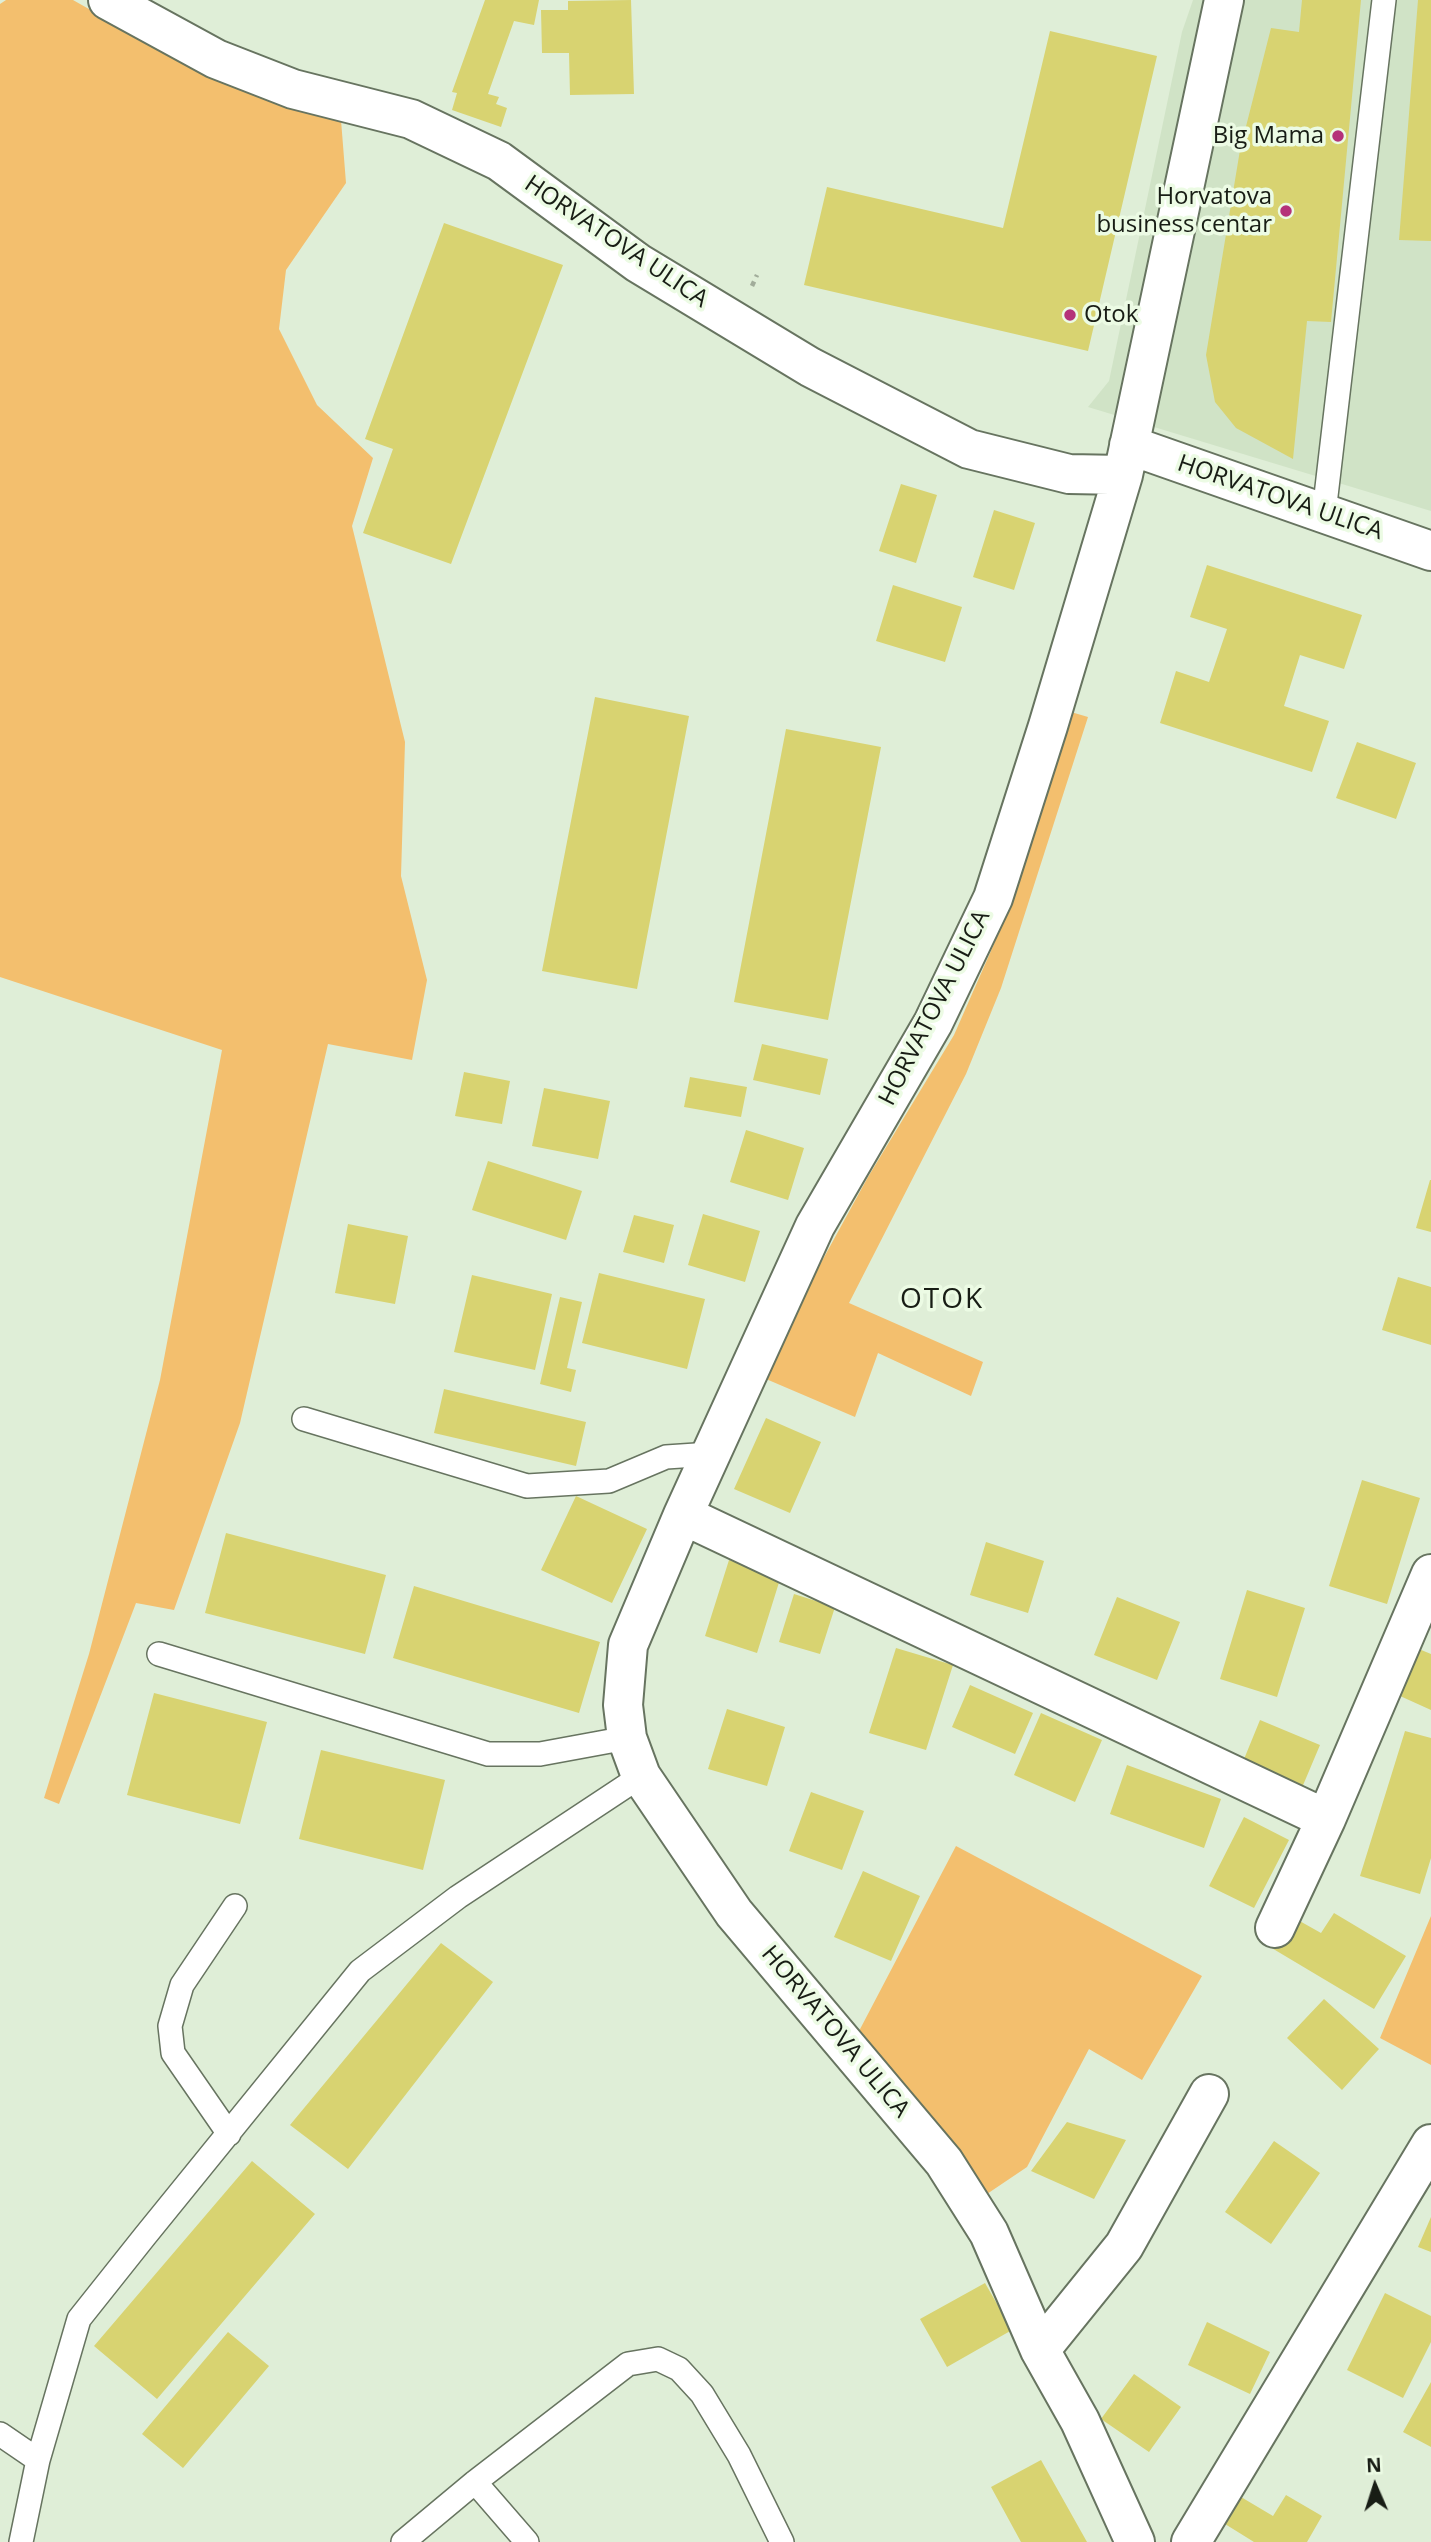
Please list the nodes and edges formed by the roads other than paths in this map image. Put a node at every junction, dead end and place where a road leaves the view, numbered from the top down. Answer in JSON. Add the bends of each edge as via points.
{"nodes":[{"id":1,"x":1223,"y":0,"type":"edge"},
{"id":2,"x":1384,"y":0,"type":"edge"},
{"id":3,"x":115,"y":2,"type":"edge"},
{"id":4,"x":1126,"y":460,"type":"junction"},
{"id":5,"x":1324,"y":513,"type":"junction"},
{"id":6,"x":1431,"y":551,"type":"edge"},
{"id":7,"x":304,"y":1419,"type":"dead end"},
{"id":8,"x":711,"y":1454,"type":"junction"},
{"id":9,"x":683,"y":1515,"type":"junction"},
{"id":10,"x":1431,"y":1574,"type":"edge"},
{"id":11,"x":159,"y":1654,"type":"dead end"},
{"id":12,"x":627,"y":1738,"type":"junction"},
{"id":13,"x":641,"y":1776,"type":"junction"},
{"id":14,"x":1326,"y":1819,"type":"junction"},
{"id":15,"x":235,"y":1906,"type":"dead end"},
{"id":16,"x":1275,"y":1928,"type":"dead end"},
{"id":17,"x":1209,"y":2094,"type":"dead end"},
{"id":18,"x":229,"y":2134,"type":"junction"},
{"id":19,"x":1431,"y":2144,"type":"edge"},
{"id":20,"x":1040,"y":2350,"type":"junction"},
{"id":21,"x":0,"y":2434,"type":"edge"},
{"id":22,"x":38,"y":2460,"type":"junction"},
{"id":23,"x":475,"y":2482,"type":"junction"},
{"id":24,"x":21,"y":2542,"type":"edge"},
{"id":25,"x":402,"y":2542,"type":"edge"},
{"id":26,"x":527,"y":2542,"type":"edge"},
{"id":27,"x":782,"y":2542,"type":"edge"},
{"id":28,"x":1135,"y":2542,"type":"edge"},
{"id":29,"x":1191,"y":2542,"type":"edge"}],
"edges":[{"from":1,"to":4,"type":"street","name":"HORVATOVA ULICA"},
{"from":2,"to":5,"type":"lane"},
{"from":3,"to":4,"type":"street","name":"HORVATOVA ULICA","via":[[216,59],[293,89],[411,119],[499,161],[638,263],[810,367],[969,449],[1069,474]]},
{"from":4,"to":5,"type":"street","name":"HORVATOVA ULICA"},
{"from":4,"to":8,"type":"street","name":"HORVATOVA ULICA","via":[[993,898],[933,1023],[815,1226]]},
{"from":5,"to":6,"type":"street","name":"HORVATOVA ULICA"},
{"from":7,"to":8,"type":"lane","via":[[527,1486],[609,1481],[666,1457]]},
{"from":8,"to":9,"type":"street","name":"HORVATOVA ULICA"},
{"from":9,"to":12,"type":"street","name":"HORVATOVA ULICA","via":[[628,1645],[623,1705]]},
{"from":9,"to":14,"type":"street"},
{"from":10,"to":14,"type":"street"},
{"from":11,"to":12,"type":"lane","via":[[488,1754],[540,1754]]},
{"from":12,"to":13,"type":"street","name":"HORVATOVA ULICA"},
{"from":13,"to":18,"type":"lane","via":[[458,1897],[360,1971]]},
{"from":13,"to":20,"type":"street","name":"HORVATOVA ULICA","via":[[734,1913],[944,2162],[989,2233]]},
{"from":14,"to":16,"type":"street"},
{"from":15,"to":18,"type":"lane","via":[[181,1985],[170,2026],[173,2053]]},
{"from":17,"to":20,"type":"street","via":[[1124,2246]]},
{"from":18,"to":22,"type":"lane","via":[[79,2319]]},
{"from":19,"to":29,"type":"street"},
{"from":20,"to":28,"type":"street","name":"HORVATOVA ULICA","via":[[1080,2421]]},
{"from":21,"to":22,"type":"lane"},
{"from":22,"to":24,"type":"lane"},
{"from":23,"to":25,"type":"lane"},
{"from":23,"to":26,"type":"lane"},
{"from":23,"to":27,"type":"lane","via":[[628,2364],[658,2358],[680,2368],[702,2394]]}]}
